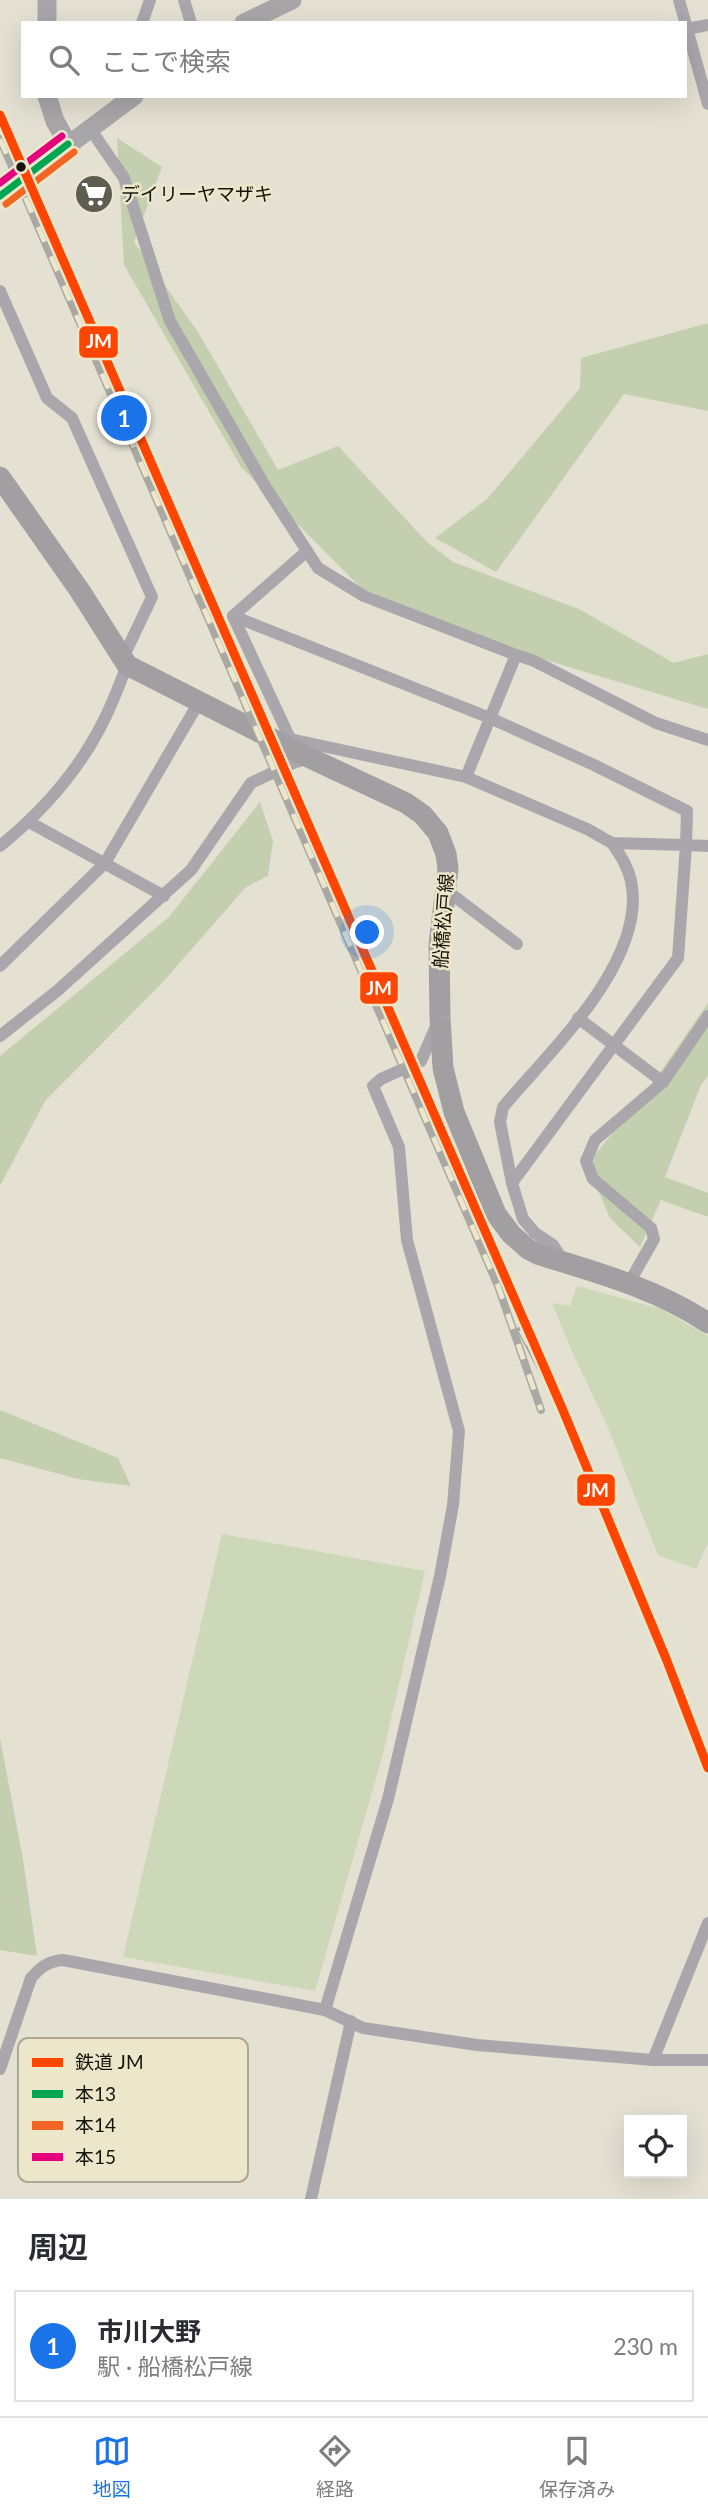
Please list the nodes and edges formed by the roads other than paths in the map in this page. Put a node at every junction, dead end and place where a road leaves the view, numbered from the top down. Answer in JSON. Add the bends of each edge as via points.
{"nodes":[{"id":1,"x":47,"y":0,"type":"edge"},
{"id":2,"x":150,"y":0,"type":"edge"},
{"id":3,"x":184,"y":0,"type":"edge"},
{"id":4,"x":292,"y":0,"type":"edge"},
{"id":5,"x":679,"y":0,"type":"edge"},
{"id":6,"x":47,"y":21,"type":"edge"},
{"id":7,"x":143,"y":21,"type":"edge"},
{"id":8,"x":190,"y":21,"type":"edge"},
{"id":9,"x":248,"y":21,"type":"edge"},
{"id":10,"x":685,"y":21,"type":"edge"},
{"id":11,"x":708,"y":26,"type":"edge"},
{"id":12,"x":687,"y":29,"type":"joint"},
{"id":13,"x":48,"y":98,"type":"edge"},
{"id":14,"x":131,"y":98,"type":"edge"},
{"id":15,"x":708,"y":104,"type":"edge"},
{"id":16,"x":91,"y":130,"type":"junction"},
{"id":17,"x":68,"y":144,"type":"junction"},
{"id":18,"x":0,"y":196,"type":"edge"},
{"id":19,"x":0,"y":291,"type":"edge"},
{"id":20,"x":0,"y":477,"type":"edge"},
{"id":21,"x":307,"y":551,"type":"junction"},
{"id":22,"x":233,"y":615,"type":"junction"},
{"id":23,"x":516,"y":655,"type":"junction"},
{"id":24,"x":125,"y":661,"type":"junction"},
{"id":25,"x":199,"y":702,"type":"junction"},
{"id":26,"x":490,"y":718,"type":"junction"},
{"id":27,"x":708,"y":740,"type":"edge"},
{"id":28,"x":298,"y":748,"type":"junction"},
{"id":29,"x":466,"y":777,"type":"junction"},
{"id":30,"x":29,"y":822,"type":"junction"},
{"id":31,"x":612,"y":843,"type":"junction"},
{"id":32,"x":686,"y":845,"type":"junction"},
{"id":33,"x":0,"y":846,"type":"edge"},
{"id":34,"x":708,"y":846,"type":"edge"},
{"id":35,"x":105,"y":863,"type":"junction"},
{"id":36,"x":446,"y":890,"type":"junction"},
{"id":37,"x":164,"y":896,"type":"junction"},
{"id":38,"x":517,"y":944,"type":"dead end"},
{"id":39,"x":0,"y":966,"type":"edge"},
{"id":40,"x":708,"y":1016,"type":"edge"},
{"id":41,"x":440,"y":1017,"type":"junction"},
{"id":42,"x":578,"y":1018,"type":"junction"},
{"id":43,"x":0,"y":1036,"type":"edge"},
{"id":44,"x":614,"y":1046,"type":"junction"},
{"id":45,"x":663,"y":1082,"type":"junction"},
{"id":46,"x":512,"y":1183,"type":"junction"},
{"id":47,"x":565,"y":1263,"type":"junction"},
{"id":48,"x":629,"y":1283,"type":"junction"},
{"id":49,"x":708,"y":1323,"type":"edge"},
{"id":50,"x":708,"y":1923,"type":"edge"},
{"id":51,"x":325,"y":2010,"type":"junction"},
{"id":52,"x":351,"y":2021,"type":"junction"},
{"id":53,"x":653,"y":2060,"type":"junction"},
{"id":54,"x":708,"y":2060,"type":"edge"},
{"id":55,"x":0,"y":2068,"type":"edge"},
{"id":56,"x":311,"y":2199,"type":"edge"}],
"edges":[{"from":1,"to":6,"type":"street"},
{"from":2,"to":7,"type":"street"},
{"from":3,"to":8,"type":"street"},
{"from":4,"to":9,"type":"street"},
{"from":5,"to":10,"type":"street"},
{"from":11,"to":12,"type":"street"},
{"from":12,"to":15,"type":"street"},
{"from":13,"to":17,"type":"street"},
{"from":14,"to":16,"type":"street"},
{"from":16,"to":17,"type":"street"},
{"from":16,"to":21,"type":"street","via":[[124,178],[170,321]]},
{"from":17,"to":18,"type":"street"},
{"from":19,"to":24,"type":"street","via":[[47,398],[72,418],[152,597]]},
{"from":20,"to":24,"type":"main road"},
{"from":21,"to":22,"type":"street"},
{"from":21,"to":23,"type":"street","via":[[318,568],[364,596]]},
{"from":22,"to":26,"type":"street"},
{"from":22,"to":28,"type":"street"},
{"from":23,"to":26,"type":"street"},
{"from":23,"to":27,"type":"street","via":[[656,723]]},
{"from":24,"to":25,"type":"main road","name":"船橋松戸線"},
{"from":24,"to":30,"type":"street","via":[[104,721],[87,750]]},
{"from":25,"to":28,"type":"main road","name":"船橋松戸線"},
{"from":25,"to":35,"type":"street"},
{"from":26,"to":29,"type":"street"},
{"from":26,"to":32,"type":"street","via":[[687,811]]},
{"from":28,"to":29,"type":"street"},
{"from":28,"to":36,"type":"main road","name":"船橋松戸線","via":[[423,815],[438,833],[446,854]]},
{"from":28,"to":37,"type":"street","via":[[293,763],[251,783],[191,870]]},
{"from":29,"to":31,"type":"street"},
{"from":30,"to":33,"type":"street"},
{"from":30,"to":35,"type":"street"},
{"from":31,"to":32,"type":"street"},
{"from":31,"to":42,"type":"street","via":[[631,878],[633,915],[608,979]]},
{"from":32,"to":34,"type":"street"},
{"from":32,"to":44,"type":"street","via":[[678,958]]},
{"from":35,"to":37,"type":"street"},
{"from":35,"to":39,"type":"street"},
{"from":36,"to":38,"type":"street"},
{"from":36,"to":41,"type":"main road","name":"船橋松戸線","via":[[439,945]]},
{"from":37,"to":43,"type":"street"},
{"from":40,"to":45,"type":"street"},
{"from":41,"to":47,"type":"main road","name":"船橋松戸線","via":[[443,1068],[454,1112],[496,1214],[528,1249]]},
{"from":41,"to":51,"type":"street","via":[[421,1061],[373,1086],[399,1147],[407,1240],[459,1431],[453,1504],[388,1799]]},
{"from":42,"to":44,"type":"street"},
{"from":42,"to":46,"type":"street","via":[[503,1107],[500,1122]]},
{"from":44,"to":45,"type":"street"},
{"from":44,"to":46,"type":"street"},
{"from":45,"to":48,"type":"street","via":[[595,1140],[586,1161],[593,1179],[651,1228],[654,1239]]},
{"from":46,"to":47,"type":"street","via":[[523,1219],[553,1245]]},
{"from":47,"to":48,"type":"main road","name":"船橋松戸線"},
{"from":48,"to":49,"type":"main road","name":"船橋松戸線","via":[[679,1304]]},
{"from":50,"to":53,"type":"street"},
{"from":51,"to":52,"type":"street"},
{"from":51,"to":55,"type":"street","via":[[131,1971],[51,1961],[31,1978]]},
{"from":52,"to":53,"type":"street","via":[[363,2028],[477,2045]]},
{"from":52,"to":56,"type":"street"},
{"from":53,"to":54,"type":"street"}]}
